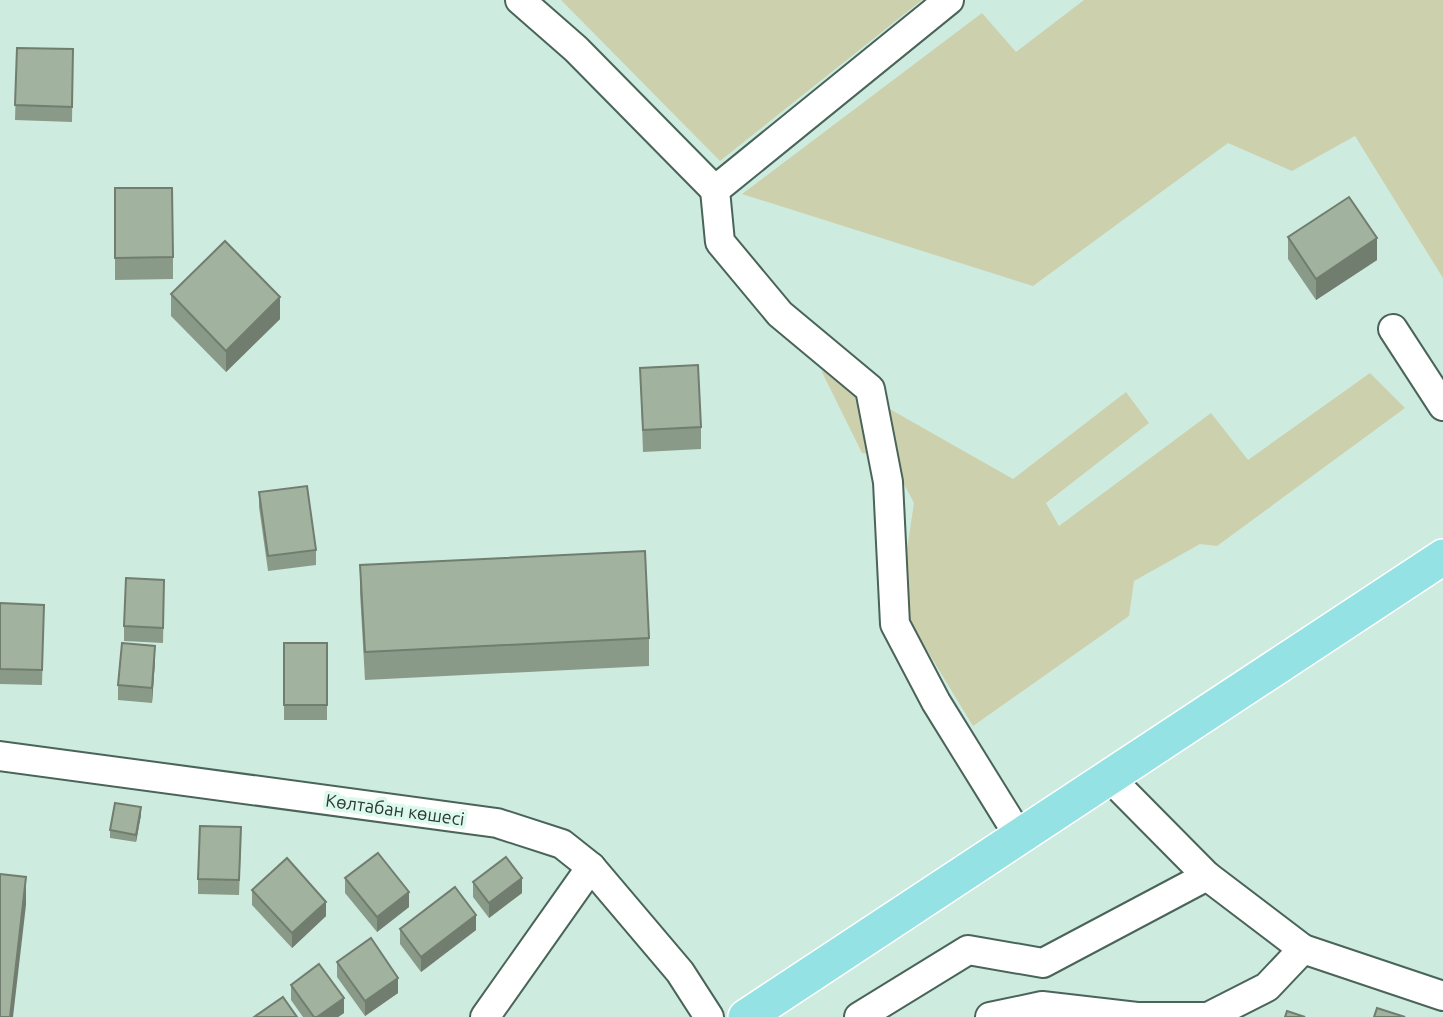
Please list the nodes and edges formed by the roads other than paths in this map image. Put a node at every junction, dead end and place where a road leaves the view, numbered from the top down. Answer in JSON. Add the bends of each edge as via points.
{"nodes":[{"id":1,"x":520,"y":0,"type":"edge"},
{"id":2,"x":949,"y":0,"type":"edge"},
{"id":3,"x":715,"y":190,"type":"junction"},
{"id":4,"x":1393,"y":329,"type":"dead end"},
{"id":5,"x":1443,"y":406,"type":"edge"},
{"id":6,"x":1443,"y":557,"type":"edge"},
{"id":7,"x":0,"y":756,"type":"edge"},
{"id":8,"x":1109,"y":777,"type":"junction"},
{"id":9,"x":1018,"y":836,"type":"junction"},
{"id":10,"x":591,"y":867,"type":"junction"},
{"id":11,"x":1207,"y":877,"type":"junction"},
{"id":12,"x":1303,"y":949,"type":"junction"},
{"id":13,"x":1443,"y":996,"type":"edge"},
{"id":14,"x":485,"y":1017,"type":"edge"},
{"id":15,"x":709,"y":1017,"type":"edge"},
{"id":16,"x":746,"y":1017,"type":"edge"},
{"id":17,"x":859,"y":1017,"type":"edge"},
{"id":18,"x":990,"y":1017,"type":"edge"}],
"edges":[{"from":1,"to":3,"type":"street","via":[[576,49]]},
{"from":2,"to":3,"type":"street"},
{"from":3,"to":9,"type":"street","via":[[720,242],[780,314],[870,389],[888,482],[894,624]]},
{"from":4,"to":5,"type":"street"},
{"from":6,"to":8,"type":"main road"},
{"from":7,"to":10,"type":"street","name":"Көлтабан көшесі","via":[[497,824],[562,844]]},
{"from":8,"to":9,"type":"main road"},
{"from":8,"to":11,"type":"street"},
{"from":9,"to":16,"type":"main road"},
{"from":10,"to":14,"type":"street"},
{"from":10,"to":15,"type":"street","name":"Көлтабан көшесі","via":[[680,972]]},
{"from":11,"to":12,"type":"street"},
{"from":11,"to":17,"type":"street","via":[[1043,963],[968,950]]},
{"from":12,"to":13,"type":"street"},
{"from":12,"to":18,"type":"street","via":[[1267,988],[1208,1017],[1137,1017],[1042,1006]]}]}
